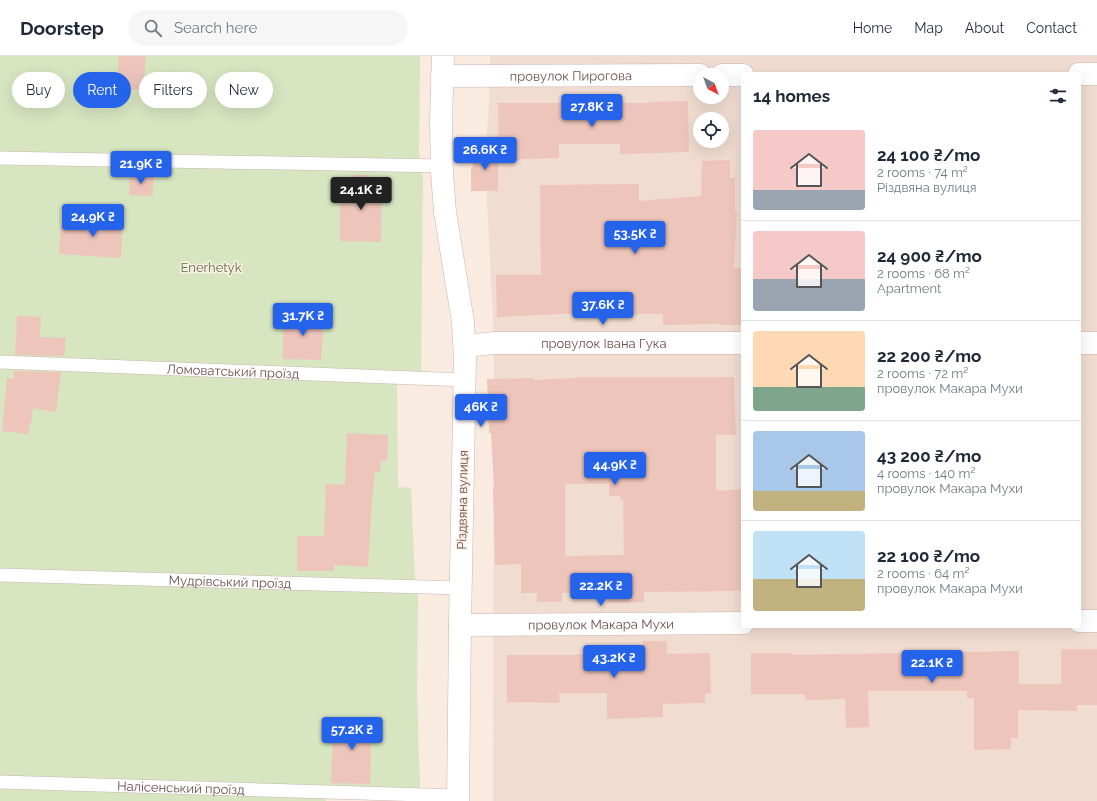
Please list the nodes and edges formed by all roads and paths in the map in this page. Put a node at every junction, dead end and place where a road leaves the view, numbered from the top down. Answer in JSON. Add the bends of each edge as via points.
{"nodes":[{"id":1,"x":443,"y":66,"type":"edge"},
{"id":2,"x":1081,"y":74,"type":"edge"},
{"id":3,"x":1097,"y":74,"type":"edge"},
{"id":4,"x":693,"y":75,"type":"edge"},
{"id":5,"x":729,"y":75,"type":"edge"},
{"id":6,"x":741,"y":75,"type":"edge"},
{"id":7,"x":0,"y":158,"type":"edge"},
{"id":8,"x":442,"y":166,"type":"junction"},
{"id":9,"x":741,"y":343,"type":"edge"},
{"id":10,"x":1081,"y":343,"type":"edge"},
{"id":11,"x":1097,"y":343,"type":"edge"},
{"id":12,"x":465,"y":346,"type":"junction"},
{"id":13,"x":0,"y":362,"type":"edge"},
{"id":14,"x":465,"y":380,"type":"junction"},
{"id":15,"x":0,"y":575,"type":"edge"},
{"id":16,"x":461,"y":588,"type":"junction"},
{"id":17,"x":1081,"y":621,"type":"edge"},
{"id":18,"x":1097,"y":621,"type":"edge"},
{"id":19,"x":741,"y":623,"type":"edge"},
{"id":20,"x":460,"y":625,"type":"junction"},
{"id":21,"x":0,"y":782,"type":"edge"},
{"id":22,"x":458,"y":798,"type":"edge"}],
"edges":[{"from":1,"to":4,"type":"street","name":"провулок Пирогова"},
{"from":1,"to":8,"type":"street","name":"Різдвяна вулиця"},
{"from":2,"to":3,"type":"street"},
{"from":5,"to":6,"type":"street"},
{"from":7,"to":8,"type":"lane"},
{"from":8,"to":12,"type":"street","name":"Різдвяна вулиця"},
{"from":9,"to":12,"type":"street","name":"провулок Івана Гука","via":[[494,343]]},
{"from":10,"to":11,"type":"street"},
{"from":12,"to":14,"type":"street","name":"Різдвяна вулиця"},
{"from":13,"to":14,"type":"lane","name":"Ломоватський проїзд"},
{"from":14,"to":16,"type":"street","name":"Різдвяна вулиця"},
{"from":15,"to":16,"type":"lane","name":"Мудрівський проїзд"},
{"from":16,"to":20,"type":"street","name":"Різдвяна вулиця"},
{"from":17,"to":18,"type":"street"},
{"from":19,"to":20,"type":"street","name":"провулок Макара Мухи"},
{"from":20,"to":22,"type":"street","name":"Різдвяна вулиця"},
{"from":21,"to":22,"type":"lane","name":"Налісенський проїзд"}]}
